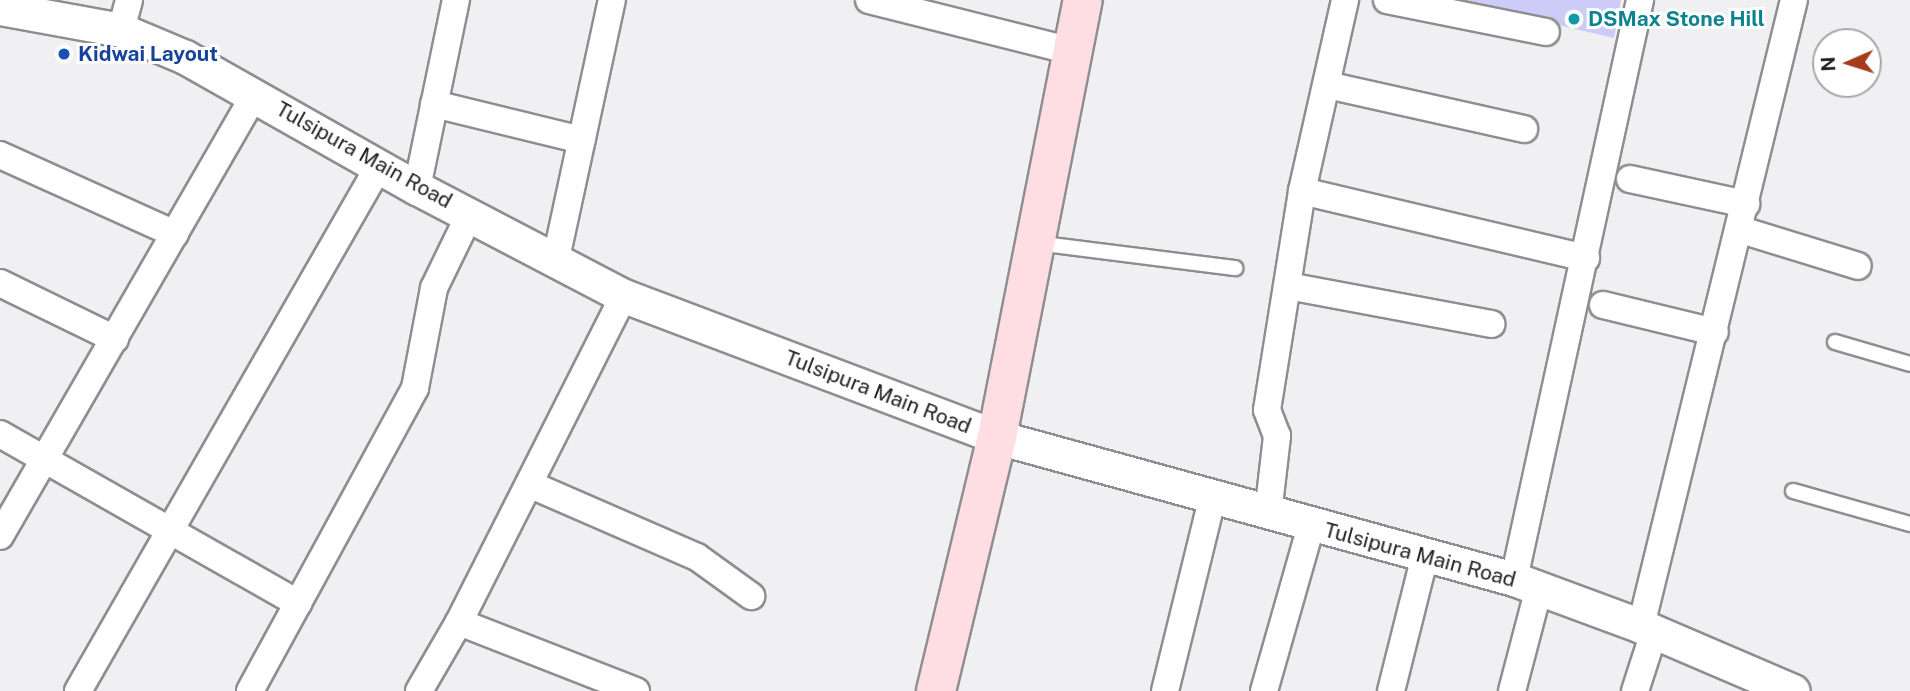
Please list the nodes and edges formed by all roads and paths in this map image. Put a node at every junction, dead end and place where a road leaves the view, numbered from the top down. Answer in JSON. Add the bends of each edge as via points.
{"nodes":[{"id":1,"x":456,"y":0,"type":"edge"},
{"id":2,"x":612,"y":0,"type":"edge"},
{"id":3,"x":869,"y":0,"type":"edge"},
{"id":4,"x":1083,"y":0,"type":"edge"},
{"id":5,"x":1345,"y":0,"type":"edge"},
{"id":6,"x":1387,"y":0,"type":"edge"},
{"id":7,"x":1640,"y":0,"type":"edge"},
{"id":8,"x":1794,"y":0,"type":"edge"},
{"id":9,"x":3,"y":5,"type":"edge"},
{"id":10,"x":125,"y":15,"type":"edge"},
{"id":11,"x":1546,"y":33,"type":"dead end"},
{"id":12,"x":1072,"y":51,"type":"junction"},
{"id":13,"x":1327,"y":85,"type":"junction"},
{"id":14,"x":255,"y":94,"type":"junction"},
{"id":15,"x":434,"y":104,"type":"junction"},
{"id":16,"x":1524,"y":128,"type":"dead end"},
{"id":17,"x":582,"y":140,"type":"junction"},
{"id":18,"x":0,"y":155,"type":"edge"},
{"id":19,"x":379,"y":166,"type":"junction"},
{"id":20,"x":1630,"y":179,"type":"dead end"},
{"id":21,"x":417,"y":188,"type":"junction"},
{"id":22,"x":1302,"y":191,"type":"junction"},
{"id":23,"x":1746,"y":204,"type":"junction"},
{"id":24,"x":470,"y":214,"type":"junction"},
{"id":25,"x":1741,"y":230,"type":"junction"},
{"id":26,"x":175,"y":234,"type":"junction"},
{"id":27,"x":1035,"y":243,"type":"junction"},
{"id":28,"x":1586,"y":258,"type":"junction"},
{"id":29,"x":555,"y":262,"type":"junction"},
{"id":30,"x":1858,"y":266,"type":"dead end"},
{"id":31,"x":1235,"y":268,"type":"dead end"},
{"id":32,"x":0,"y":283,"type":"edge"},
{"id":33,"x":1288,"y":286,"type":"junction"},
{"id":34,"x":624,"y":296,"type":"junction"},
{"id":35,"x":1603,"y":305,"type":"dead end"},
{"id":36,"x":1491,"y":324,"type":"dead end"},
{"id":37,"x":1715,"y":332,"type":"junction"},
{"id":38,"x":115,"y":339,"type":"junction"},
{"id":39,"x":1835,"y":342,"type":"dead end"},
{"id":40,"x":1910,"y":364,"type":"edge"},
{"id":41,"x":0,"y":434,"type":"edge"},
{"id":42,"x":997,"y":437,"type":"junction"},
{"id":43,"x":45,"y":460,"type":"junction"},
{"id":44,"x":529,"y":484,"type":"junction"},
{"id":45,"x":1793,"y":491,"type":"dead end"},
{"id":46,"x":1212,"y":500,"type":"junction"},
{"id":47,"x":1268,"y":514,"type":"junction"},
{"id":48,"x":1910,"y":524,"type":"edge"},
{"id":49,"x":1311,"y":526,"type":"junction"},
{"id":50,"x":171,"y":534,"type":"junction"},
{"id":51,"x":0,"y":536,"type":"edge"},
{"id":52,"x":1426,"y":555,"type":"junction"},
{"id":53,"x":1527,"y":584,"type":"junction"},
{"id":54,"x":751,"y":596,"type":"dead end"},
{"id":55,"x":298,"y":603,"type":"junction"},
{"id":56,"x":459,"y":622,"type":"junction"},
{"id":57,"x":1647,"y":629,"type":"junction"},
{"id":58,"x":1777,"y":688,"type":"edge"},
{"id":59,"x":78,"y":691,"type":"edge"},
{"id":60,"x":250,"y":691,"type":"edge"},
{"id":61,"x":419,"y":691,"type":"edge"},
{"id":62,"x":636,"y":691,"type":"edge"},
{"id":63,"x":936,"y":691,"type":"edge"},
{"id":64,"x":1165,"y":691,"type":"edge"},
{"id":65,"x":1264,"y":691,"type":"edge"},
{"id":66,"x":1391,"y":691,"type":"edge"},
{"id":67,"x":1512,"y":691,"type":"edge"},
{"id":68,"x":1635,"y":691,"type":"edge"}],
"edges":[{"from":1,"to":15,"type":"street"},
{"from":2,"to":17,"type":"street"},
{"from":3,"to":12,"type":"street"},
{"from":4,"to":12,"type":"main road"},
{"from":5,"to":13,"type":"street"},
{"from":6,"to":11,"type":"street"},
{"from":7,"to":28,"type":"street"},
{"from":8,"to":23,"type":"street"},
{"from":9,"to":10,"type":"street","name":"Tulsipura Main Road"},
{"from":10,"to":14,"type":"street","name":"Tulsipura Main Road"},
{"from":12,"to":27,"type":"main road"},
{"from":13,"to":16,"type":"street"},
{"from":13,"to":22,"type":"street"},
{"from":14,"to":19,"type":"street","name":"Tulsipura Main Road"},
{"from":14,"to":26,"type":"street"},
{"from":15,"to":17,"type":"street"},
{"from":15,"to":21,"type":"street"},
{"from":17,"to":29,"type":"street"},
{"from":18,"to":26,"type":"street"},
{"from":19,"to":21,"type":"street","name":"Tulsipura Main Road"},
{"from":19,"to":50,"type":"street"},
{"from":20,"to":23,"type":"street"},
{"from":21,"to":24,"type":"street","name":"Tulsipura Main Road"},
{"from":22,"to":28,"type":"street"},
{"from":22,"to":33,"type":"street"},
{"from":23,"to":25,"type":"street"},
{"from":24,"to":29,"type":"street","name":"Tulsipura Main Road"},
{"from":24,"to":55,"type":"street","via":[[434,288],[415,388]]},
{"from":25,"to":30,"type":"street"},
{"from":25,"to":37,"type":"street"},
{"from":26,"to":38,"type":"street"},
{"from":27,"to":31,"type":"lane"},
{"from":27,"to":42,"type":"main road"},
{"from":28,"to":53,"type":"street"},
{"from":29,"to":34,"type":"street","name":"Tulsipura Main Road"},
{"from":32,"to":38,"type":"street"},
{"from":33,"to":36,"type":"street"},
{"from":33,"to":47,"type":"street","via":[[1267,410],[1278,436]]},
{"from":34,"to":42,"type":"street","name":"Tulsipura Main Road"},
{"from":34,"to":44,"type":"street"},
{"from":35,"to":37,"type":"street"},
{"from":37,"to":57,"type":"street"},
{"from":38,"to":43,"type":"street"},
{"from":39,"to":40,"type":"lane"},
{"from":41,"to":43,"type":"street"},
{"from":42,"to":46,"type":"street","name":"Tulsipura Main Road"},
{"from":42,"to":63,"type":"main road"},
{"from":43,"to":50,"type":"street"},
{"from":43,"to":51,"type":"street"},
{"from":44,"to":54,"type":"street","via":[[697,557]]},
{"from":44,"to":56,"type":"street"},
{"from":45,"to":48,"type":"lane"},
{"from":46,"to":47,"type":"street","name":"Tulsipura Main Road"},
{"from":46,"to":64,"type":"street"},
{"from":47,"to":49,"type":"street","name":"Tulsipura Main Road"},
{"from":49,"to":52,"type":"street","name":"Tulsipura Main Road"},
{"from":49,"to":65,"type":"street"},
{"from":50,"to":55,"type":"street"},
{"from":50,"to":59,"type":"street"},
{"from":52,"to":53,"type":"street","name":"Tulsipura Main Road"},
{"from":52,"to":66,"type":"street"},
{"from":53,"to":57,"type":"street","name":"Tulsipura Main Road"},
{"from":53,"to":67,"type":"street"},
{"from":55,"to":60,"type":"street"},
{"from":56,"to":61,"type":"street"},
{"from":56,"to":62,"type":"street"},
{"from":57,"to":58,"type":"street","name":"Tulsipura Main Road"},
{"from":57,"to":68,"type":"street"}]}
